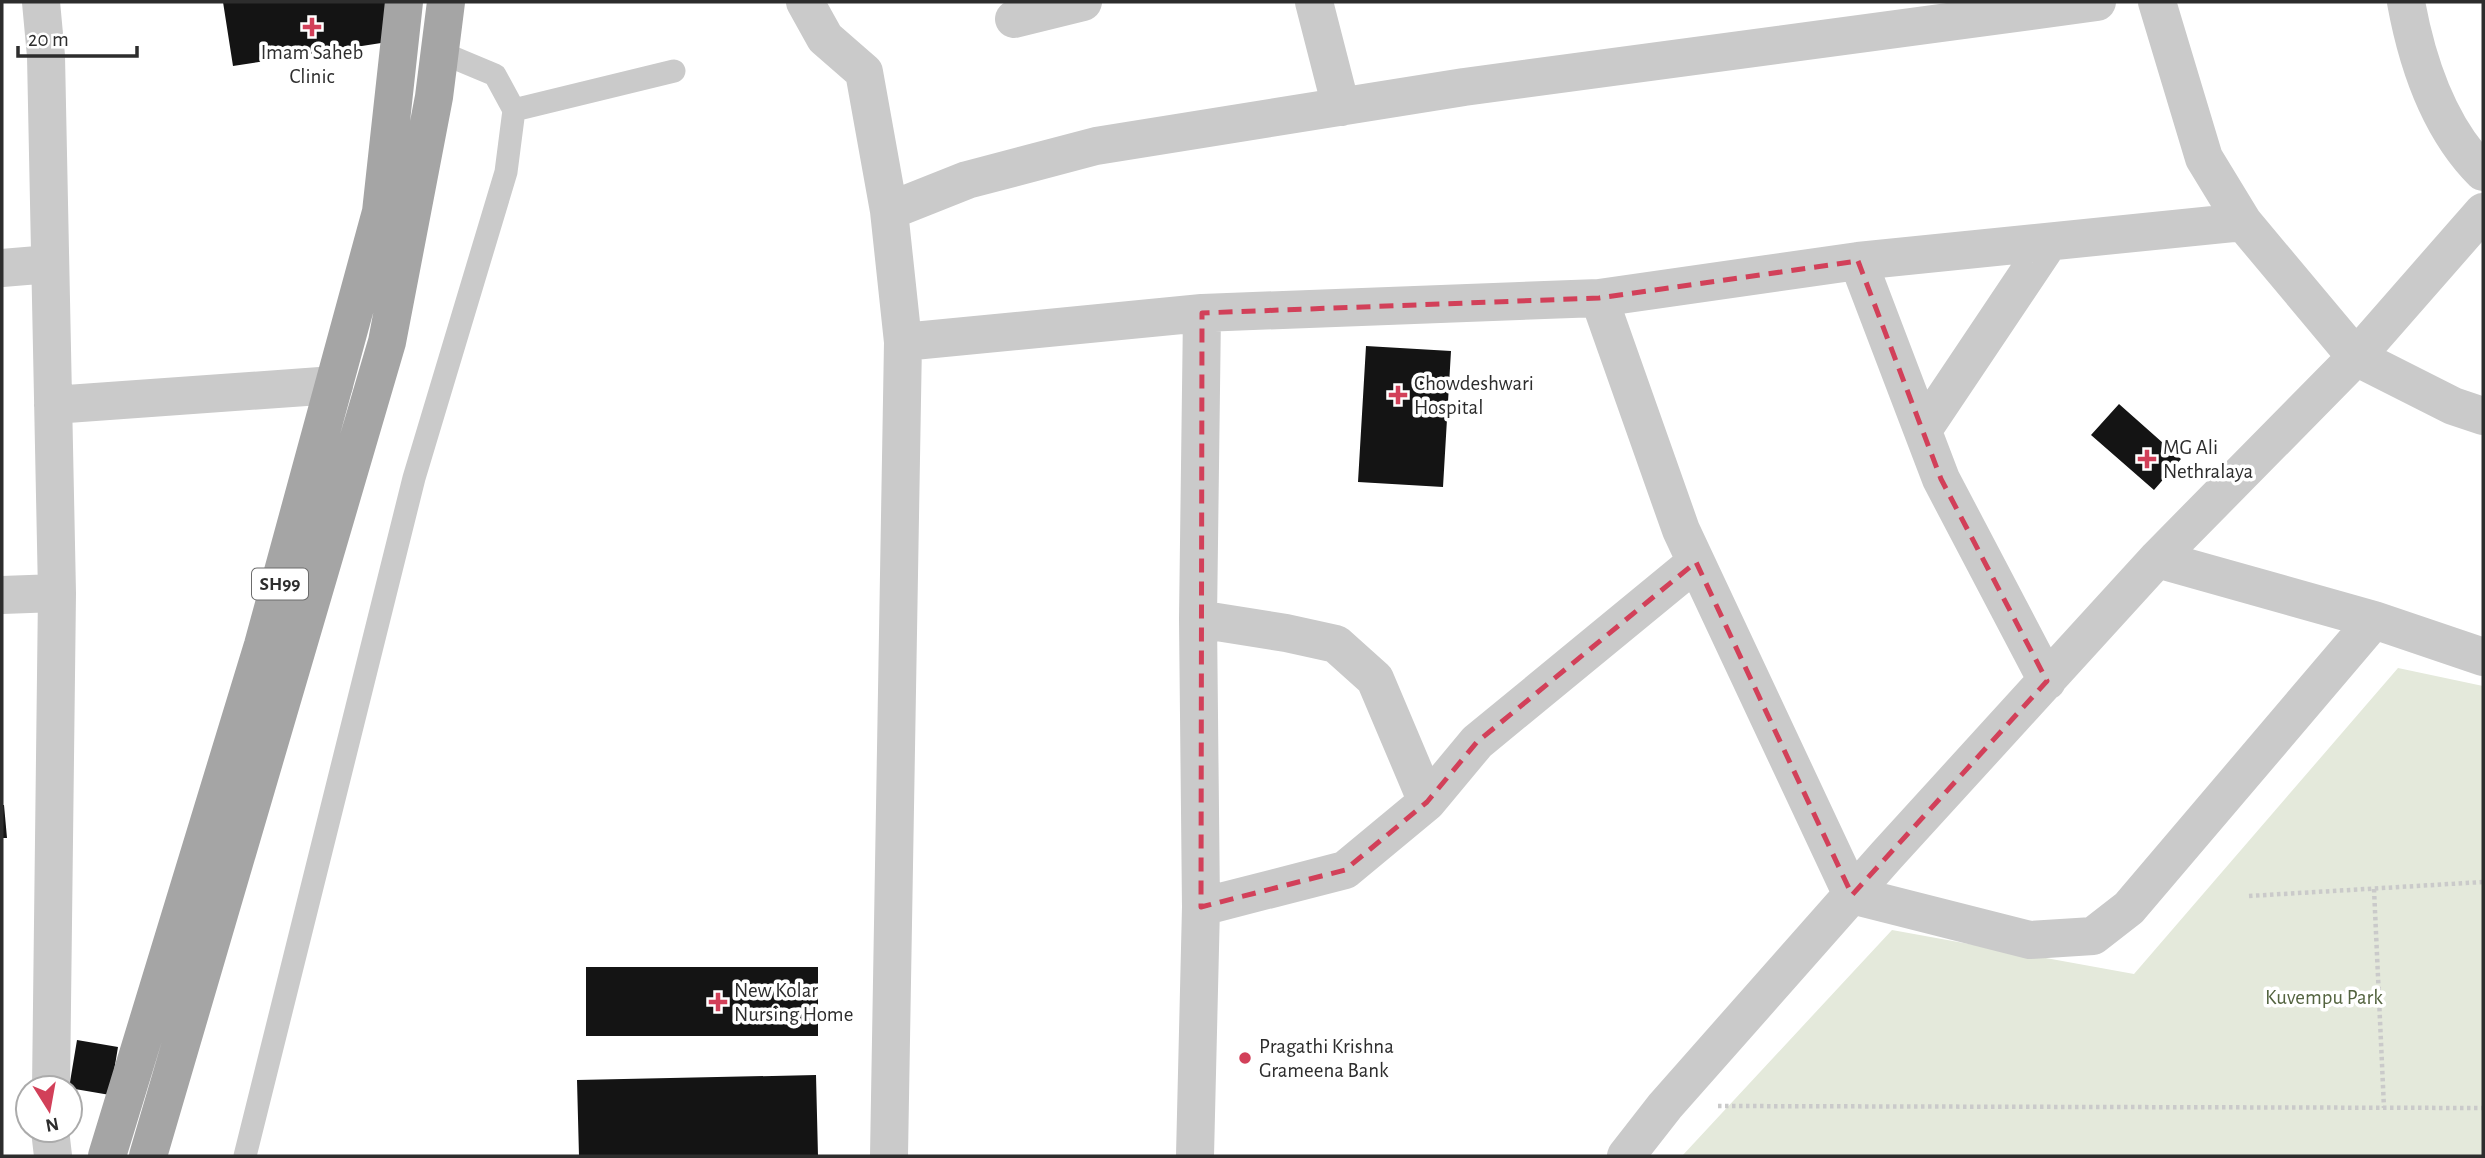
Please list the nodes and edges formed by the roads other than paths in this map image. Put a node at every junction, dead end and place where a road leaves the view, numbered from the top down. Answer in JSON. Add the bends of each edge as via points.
{"nodes":[{"id":1,"x":41,"y":2,"type":"edge"},
{"id":2,"x":404,"y":2,"type":"edge"},
{"id":3,"x":446,"y":2,"type":"edge"},
{"id":4,"x":805,"y":2,"type":"edge"},
{"id":5,"x":1083,"y":2,"type":"edge"},
{"id":6,"x":1314,"y":2,"type":"edge"},
{"id":7,"x":2097,"y":2,"type":"edge"},
{"id":8,"x":2157,"y":2,"type":"edge"},
{"id":9,"x":2406,"y":2,"type":"edge"},
{"id":10,"x":1014,"y":19,"type":"dead end"},
{"id":11,"x":440,"y":52,"type":"junction"},
{"id":12,"x":674,"y":71,"type":"dead end"},
{"id":13,"x":1340,"y":107,"type":"junction"},
{"id":14,"x":514,"y":110,"type":"junction"},
{"id":15,"x":2483,"y":172,"type":"edge"},
{"id":16,"x":889,"y":211,"type":"junction"},
{"id":17,"x":2483,"y":212,"type":"edge"},
{"id":18,"x":2243,"y":222,"type":"junction"},
{"id":19,"x":2049,"y":242,"type":"junction"},
{"id":20,"x":1858,"y":261,"type":"junction"},
{"id":21,"x":50,"y":264,"type":"junction"},
{"id":22,"x":2,"y":268,"type":"edge"},
{"id":23,"x":1599,"y":299,"type":"junction"},
{"id":24,"x":1202,"y":313,"type":"junction"},
{"id":25,"x":903,"y":342,"type":"junction"},
{"id":26,"x":2356,"y":357,"type":"junction"},
{"id":27,"x":334,"y":385,"type":"junction"},
{"id":28,"x":53,"y":405,"type":"junction"},
{"id":29,"x":2483,"y":416,"type":"edge"},
{"id":30,"x":1923,"y":430,"type":"junction"},
{"id":31,"x":2157,"y":559,"type":"junction"},
{"id":32,"x":1696,"y":562,"type":"junction"},
{"id":33,"x":57,"y":593,"type":"junction"},
{"id":34,"x":2,"y":594,"type":"edge"},
{"id":35,"x":1198,"y":619,"type":"junction"},
{"id":36,"x":2374,"y":620,"type":"junction"},
{"id":37,"x":2483,"y":657,"type":"edge"},
{"id":38,"x":2047,"y":681,"type":"junction"},
{"id":39,"x":1427,"y":802,"type":"junction"},
{"id":40,"x":1852,"y":895,"type":"junction"},
{"id":41,"x":1201,"y":907,"type":"junction"},
{"id":42,"x":51,"y":1074,"type":"edge"},
{"id":43,"x":107,"y":1156,"type":"edge"},
{"id":44,"x":148,"y":1156,"type":"edge"},
{"id":45,"x":245,"y":1156,"type":"edge"},
{"id":46,"x":889,"y":1156,"type":"edge"},
{"id":47,"x":1195,"y":1156,"type":"edge"},
{"id":48,"x":1626,"y":1156,"type":"edge"}],
"edges":[{"from":1,"to":21,"type":"street"},
{"from":2,"to":27,"type":"main road","number":"SH99","via":[[381,212]]},
{"from":3,"to":11,"type":"main road","number":"SH99"},
{"from":4,"to":16,"type":"street","via":[[825,38],[864,72]]},
{"from":5,"to":10,"type":"street"},
{"from":6,"to":13,"type":"street"},
{"from":7,"to":13,"type":"street"},
{"from":8,"to":18,"type":"street","via":[[2204,158]]},
{"from":9,"to":15,"type":"street","via":[[2435,100],[2466,154]]},
{"from":11,"to":14,"type":"lane","via":[[495,75]]},
{"from":11,"to":44,"type":"main road","number":"SH99","via":[[387,342]]},
{"from":12,"to":14,"type":"lane"},
{"from":13,"to":16,"type":"street","via":[[1096,146],[967,180]]},
{"from":14,"to":45,"type":"lane","via":[[506,172],[414,478]]},
{"from":16,"to":25,"type":"street"},
{"from":17,"to":26,"type":"street"},
{"from":18,"to":19,"type":"street"},
{"from":18,"to":26,"type":"street"},
{"from":19,"to":20,"type":"street"},
{"from":19,"to":30,"type":"street"},
{"from":20,"to":23,"type":"street"},
{"from":20,"to":30,"type":"street"},
{"from":21,"to":22,"type":"street"},
{"from":21,"to":28,"type":"street"},
{"from":23,"to":24,"type":"street"},
{"from":23,"to":32,"type":"street"},
{"from":24,"to":25,"type":"street"},
{"from":24,"to":35,"type":"street"},
{"from":25,"to":46,"type":"street"},
{"from":26,"to":29,"type":"street","via":[[2453,407]]},
{"from":26,"to":31,"type":"street"},
{"from":27,"to":28,"type":"street"},
{"from":27,"to":43,"type":"main road","number":"SH99","via":[[263,645]]},
{"from":28,"to":33,"type":"street"},
{"from":30,"to":38,"type":"street","via":[[1941,479]]},
{"from":31,"to":36,"type":"street"},
{"from":31,"to":38,"type":"street"},
{"from":32,"to":39,"type":"street","via":[[1477,742]]},
{"from":32,"to":40,"type":"street"},
{"from":33,"to":34,"type":"street"},
{"from":33,"to":42,"type":"street"},
{"from":35,"to":39,"type":"street","via":[[1336,644],[1375,679]]},
{"from":35,"to":41,"type":"street"},
{"from":36,"to":37,"type":"street"},
{"from":36,"to":40,"type":"street","via":[[2129,908],[2093,936],[2030,940]]},
{"from":38,"to":40,"type":"street"},
{"from":39,"to":41,"type":"street","via":[[1345,870]]},
{"from":40,"to":48,"type":"street"},
{"from":41,"to":47,"type":"street"}]}
